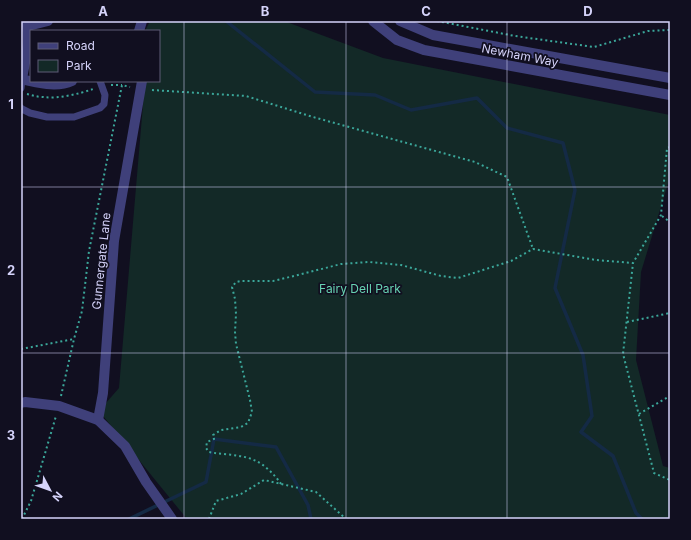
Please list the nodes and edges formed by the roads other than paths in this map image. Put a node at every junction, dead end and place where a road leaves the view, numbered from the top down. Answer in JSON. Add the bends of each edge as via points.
{"nodes":[{"id":1,"x":48,"y":21,"type":"edge"},
{"id":2,"x":373,"y":21,"type":"edge"},
{"id":3,"x":400,"y":21,"type":"edge"},
{"id":4,"x":27,"y":23,"type":"edge"},
{"id":5,"x":670,"y":78,"type":"edge"},
{"id":6,"x":21,"y":79,"type":"edge"},
{"id":7,"x":34,"y":82,"type":"edge"},
{"id":8,"x":69,"y":82,"type":"edge"},
{"id":9,"x":100,"y":82,"type":"edge"},
{"id":10,"x":141,"y":85,"type":"edge"},
{"id":11,"x":21,"y":88,"type":"edge"},
{"id":12,"x":670,"y":95,"type":"edge"},
{"id":13,"x":21,"y":108,"type":"edge"},
{"id":14,"x":21,"y":403,"type":"edge"},
{"id":15,"x":98,"y":420,"type":"junction"},
{"id":16,"x":170,"y":517,"type":"edge"}],
"edges":[{"from":1,"to":4,"type":"street"},
{"from":2,"to":12,"type":"street","name":"Newham Way","via":[[397,40],[424,50]]},
{"from":3,"to":5,"type":"street","name":"Newham Way","via":[[433,35]]},
{"from":4,"to":6,"type":"street","via":[[28,48]]},
{"from":6,"to":11,"type":"lane"},
{"from":7,"to":8,"type":"street","via":[[48,85]]},
{"from":9,"to":13,"type":"lane","via":[[105,95],[104,104],[100,108],[74,117],[47,117]]},
{"from":10,"to":15,"type":"street","name":"Gunnergate Lane","via":[[114,241],[103,392]]},
{"from":14,"to":15,"type":"street","via":[[59,406]]},
{"from":15,"to":16,"type":"street","via":[[125,446]]}]}
